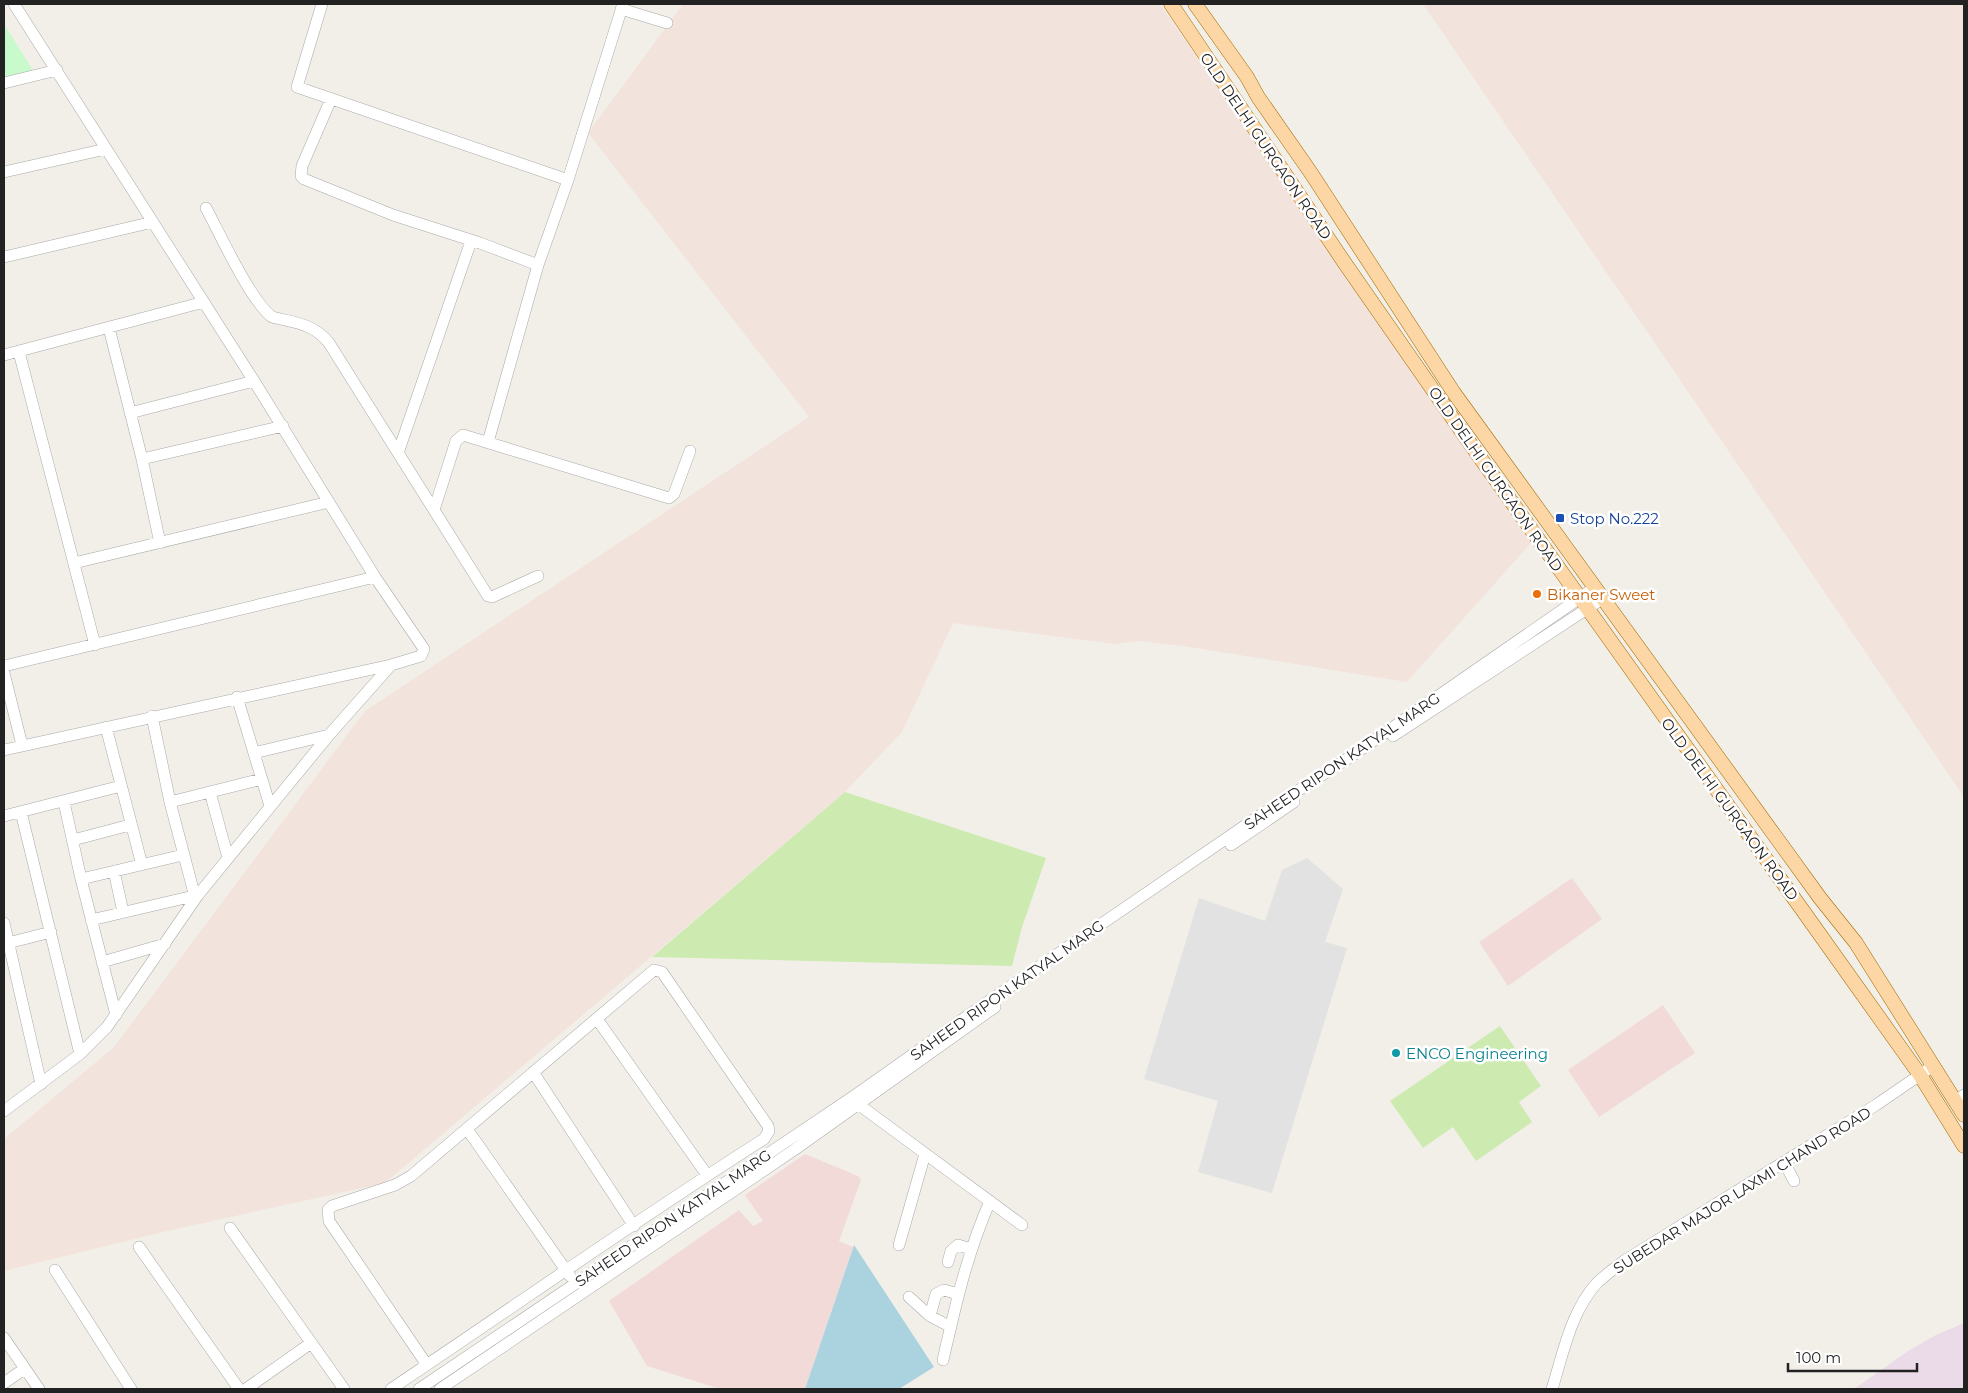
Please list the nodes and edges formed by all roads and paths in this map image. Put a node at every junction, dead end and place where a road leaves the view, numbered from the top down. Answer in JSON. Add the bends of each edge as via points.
{"nodes":[{"id":1,"x":14,"y":4,"type":"edge"},
{"id":2,"x":322,"y":4,"type":"edge"},
{"id":3,"x":1171,"y":4,"type":"edge"},
{"id":4,"x":1195,"y":4,"type":"edge"},
{"id":5,"x":622,"y":6,"type":"edge"},
{"id":6,"x":667,"y":23,"type":"dead end"},
{"id":7,"x":58,"y":70,"type":"junction"},
{"id":8,"x":4,"y":83,"type":"edge"},
{"id":9,"x":331,"y":99,"type":"junction"},
{"id":10,"x":106,"y":149,"type":"junction"},
{"id":11,"x":4,"y":172,"type":"edge"},
{"id":12,"x":568,"y":180,"type":"junction"},
{"id":13,"x":206,"y":208,"type":"dead end"},
{"id":14,"x":153,"y":222,"type":"junction"},
{"id":15,"x":470,"y":241,"type":"junction"},
{"id":16,"x":4,"y":257,"type":"edge"},
{"id":17,"x":538,"y":265,"type":"junction"},
{"id":18,"x":204,"y":302,"type":"junction"},
{"id":19,"x":109,"y":328,"type":"junction"},
{"id":20,"x":19,"y":352,"type":"junction"},
{"id":21,"x":4,"y":355,"type":"edge"},
{"id":22,"x":254,"y":381,"type":"junction"},
{"id":23,"x":130,"y":413,"type":"junction"},
{"id":24,"x":282,"y":426,"type":"junction"},
{"id":25,"x":488,"y":442,"type":"junction"},
{"id":26,"x":690,"y":451,"type":"dead end"},
{"id":27,"x":398,"y":453,"type":"junction"},
{"id":28,"x":142,"y":459,"type":"junction"},
{"id":29,"x":329,"y":502,"type":"junction"},
{"id":30,"x":434,"y":510,"type":"junction"},
{"id":31,"x":160,"y":543,"type":"junction"},
{"id":32,"x":74,"y":563,"type":"junction"},
{"id":33,"x":375,"y":576,"type":"junction"},
{"id":34,"x":538,"y":576,"type":"dead end"},
{"id":35,"x":1598,"y":593,"type":"junction"},
{"id":36,"x":1584,"y":603,"type":"junction"},
{"id":37,"x":96,"y":645,"type":"junction"},
{"id":38,"x":391,"y":665,"type":"junction"},
{"id":39,"x":4,"y":666,"type":"edge"},
{"id":40,"x":4,"y":673,"type":"edge"},
{"id":41,"x":237,"y":697,"type":"junction"},
{"id":42,"x":152,"y":716,"type":"junction"},
{"id":43,"x":106,"y":726,"type":"junction"},
{"id":44,"x":329,"y":735,"type":"junction"},
{"id":45,"x":22,"y":745,"type":"junction"},
{"id":46,"x":4,"y":750,"type":"edge"},
{"id":47,"x":254,"y":753,"type":"junction"},
{"id":48,"x":262,"y":779,"type":"junction"},
{"id":49,"x":121,"y":786,"type":"junction"},
{"id":50,"x":210,"y":792,"type":"junction"},
{"id":51,"x":64,"y":802,"type":"junction"},
{"id":52,"x":170,"y":802,"type":"junction"},
{"id":53,"x":270,"y":806,"type":"junction"},
{"id":54,"x":21,"y":812,"type":"junction"},
{"id":55,"x":4,"y":816,"type":"edge"},
{"id":56,"x":130,"y":825,"type":"junction"},
{"id":57,"x":73,"y":840,"type":"junction"},
{"id":58,"x":183,"y":855,"type":"junction"},
{"id":59,"x":228,"y":858,"type":"junction"},
{"id":60,"x":142,"y":865,"type":"junction"},
{"id":61,"x":114,"y":871,"type":"junction"},
{"id":62,"x":81,"y":879,"type":"junction"},
{"id":63,"x":196,"y":896,"type":"junction"},
{"id":64,"x":123,"y":912,"type":"junction"},
{"id":65,"x":91,"y":920,"type":"junction"},
{"id":66,"x":4,"y":923,"type":"edge"},
{"id":67,"x":50,"y":932,"type":"junction"},
{"id":68,"x":8,"y":943,"type":"junction"},
{"id":69,"x":165,"y":944,"type":"junction"},
{"id":70,"x":102,"y":962,"type":"junction"},
{"id":71,"x":1043,"y":969,"type":"junction"},
{"id":72,"x":116,"y":1015,"type":"junction"},
{"id":73,"x":597,"y":1020,"type":"junction"},
{"id":74,"x":80,"y":1054,"type":"junction"},
{"id":75,"x":1933,"y":1066,"type":"junction"},
{"id":76,"x":533,"y":1072,"type":"junction"},
{"id":77,"x":1920,"y":1075,"type":"junction"},
{"id":78,"x":41,"y":1084,"type":"junction"},
{"id":79,"x":1960,"y":1098,"type":"edge"},
{"id":80,"x":858,"y":1104,"type":"junction"},
{"id":81,"x":4,"y":1111,"type":"edge"},
{"id":82,"x":1964,"y":1116,"type":"edge"},
{"id":83,"x":467,"y":1129,"type":"junction"},
{"id":84,"x":1964,"y":1146,"type":"edge"},
{"id":85,"x":788,"y":1147,"type":"junction"},
{"id":86,"x":925,"y":1154,"type":"junction"},
{"id":87,"x":1784,"y":1162,"type":"junction"},
{"id":88,"x":707,"y":1175,"type":"junction"},
{"id":89,"x":1794,"y":1181,"type":"dead end"},
{"id":90,"x":990,"y":1201,"type":"junction"},
{"id":91,"x":1022,"y":1225,"type":"dead end"},
{"id":92,"x":634,"y":1226,"type":"junction"},
{"id":93,"x":230,"y":1228,"type":"dead end"},
{"id":94,"x":899,"y":1245,"type":"dead end"},
{"id":95,"x":139,"y":1248,"type":"dead end"},
{"id":96,"x":971,"y":1249,"type":"junction"},
{"id":97,"x":948,"y":1262,"type":"dead end"},
{"id":98,"x":55,"y":1270,"type":"dead end"},
{"id":99,"x":566,"y":1271,"type":"junction"},
{"id":100,"x":575,"y":1284,"type":"junction"},
{"id":101,"x":958,"y":1294,"type":"junction"},
{"id":102,"x":909,"y":1296,"type":"dead end"},
{"id":103,"x":930,"y":1316,"type":"junction"},
{"id":104,"x":951,"y":1327,"type":"junction"},
{"id":105,"x":4,"y":1338,"type":"edge"},
{"id":106,"x":311,"y":1343,"type":"junction"},
{"id":107,"x":943,"y":1360,"type":"dead end"},
{"id":108,"x":427,"y":1365,"type":"junction"},
{"id":109,"x":24,"y":1369,"type":"junction"},
{"id":110,"x":4,"y":1383,"type":"edge"},
{"id":111,"x":126,"y":1388,"type":"edge"},
{"id":112,"x":39,"y":1389,"type":"edge"},
{"id":113,"x":239,"y":1389,"type":"edge"},
{"id":114,"x":246,"y":1389,"type":"edge"},
{"id":115,"x":344,"y":1389,"type":"edge"},
{"id":116,"x":391,"y":1389,"type":"edge"},
{"id":117,"x":419,"y":1389,"type":"edge"},
{"id":118,"x":440,"y":1389,"type":"edge"},
{"id":119,"x":1552,"y":1389,"type":"edge"}],
"edges":[{"from":1,"to":7,"type":"street"},
{"from":2,"to":9,"type":"street","via":[[298,88]]},
{"from":3,"to":36,"type":"main road","name":"OLD DELHI GURGAON ROAD","via":[[1350,270]]},
{"from":4,"to":35,"type":"main road","name":"OLD DELHI GURGAON ROAD","via":[[1247,77],[1454,393]]},
{"from":5,"to":6,"type":"street"},
{"from":5,"to":12,"type":"street"},
{"from":7,"to":8,"type":"street"},
{"from":7,"to":10,"type":"street"},
{"from":9,"to":12,"type":"street"},
{"from":9,"to":15,"type":"street","via":[[302,166],[301,176],[393,215]]},
{"from":10,"to":11,"type":"street"},
{"from":10,"to":14,"type":"street"},
{"from":12,"to":17,"type":"street"},
{"from":13,"to":27,"type":"street","via":[[266,313],[321,333]]},
{"from":14,"to":16,"type":"street"},
{"from":14,"to":18,"type":"street"},
{"from":15,"to":17,"type":"street"},
{"from":15,"to":27,"type":"street"},
{"from":17,"to":25,"type":"street"},
{"from":18,"to":19,"type":"street"},
{"from":18,"to":22,"type":"street"},
{"from":19,"to":20,"type":"street"},
{"from":19,"to":23,"type":"street"},
{"from":20,"to":21,"type":"street"},
{"from":20,"to":32,"type":"street"},
{"from":22,"to":23,"type":"street"},
{"from":22,"to":24,"type":"street"},
{"from":23,"to":28,"type":"street"},
{"from":24,"to":28,"type":"street"},
{"from":24,"to":29,"type":"street"},
{"from":25,"to":26,"type":"street","via":[[669,498],[674,494]]},
{"from":25,"to":30,"type":"street","via":[[468,436],[460,436],[456,441]]},
{"from":27,"to":30,"type":"street"},
{"from":28,"to":31,"type":"street"},
{"from":29,"to":31,"type":"street"},
{"from":29,"to":33,"type":"street"},
{"from":30,"to":34,"type":"street","via":[[488,596]]},
{"from":31,"to":32,"type":"street"},
{"from":32,"to":37,"type":"street"},
{"from":33,"to":37,"type":"street"},
{"from":33,"to":38,"type":"street","via":[[424,649],[421,656]]},
{"from":35,"to":36,"type":"street","name":"SAHEED RIPON KATYAL MARG"},
{"from":35,"to":75,"type":"main road","name":"OLD DELHI GURGAON ROAD","via":[[1856,943]]},
{"from":36,"to":71,"type":"street","name":"SAHEED RIPON KATYAL MARG","via":[[1262,814]]},
{"from":36,"to":77,"type":"main road","name":"OLD DELHI GURGAON ROAD"},
{"from":37,"to":39,"type":"street"},
{"from":38,"to":41,"type":"street"},
{"from":38,"to":44,"type":"street"},
{"from":40,"to":45,"type":"street"},
{"from":41,"to":42,"type":"street"},
{"from":41,"to":47,"type":"street"},
{"from":42,"to":43,"type":"street"},
{"from":42,"to":52,"type":"street"},
{"from":43,"to":45,"type":"street"},
{"from":43,"to":49,"type":"street"},
{"from":44,"to":47,"type":"street"},
{"from":44,"to":53,"type":"street"},
{"from":45,"to":46,"type":"street"},
{"from":47,"to":48,"type":"street"},
{"from":48,"to":50,"type":"street"},
{"from":48,"to":53,"type":"street"},
{"from":49,"to":51,"type":"street"},
{"from":49,"to":56,"type":"street"},
{"from":50,"to":52,"type":"street"},
{"from":50,"to":59,"type":"street"},
{"from":51,"to":54,"type":"street"},
{"from":51,"to":57,"type":"street"},
{"from":52,"to":58,"type":"street"},
{"from":53,"to":59,"type":"street"},
{"from":54,"to":55,"type":"street"},
{"from":54,"to":67,"type":"street"},
{"from":56,"to":57,"type":"street"},
{"from":56,"to":60,"type":"street"},
{"from":57,"to":62,"type":"street"},
{"from":58,"to":60,"type":"street"},
{"from":58,"to":63,"type":"street"},
{"from":59,"to":63,"type":"street"},
{"from":60,"to":61,"type":"street"},
{"from":61,"to":62,"type":"street"},
{"from":61,"to":64,"type":"street"},
{"from":62,"to":65,"type":"street"},
{"from":63,"to":64,"type":"street"},
{"from":63,"to":69,"type":"street"},
{"from":64,"to":65,"type":"street"},
{"from":65,"to":70,"type":"street"},
{"from":66,"to":68,"type":"street"},
{"from":67,"to":68,"type":"street"},
{"from":67,"to":74,"type":"street"},
{"from":68,"to":78,"type":"street"},
{"from":69,"to":70,"type":"street"},
{"from":69,"to":72,"type":"street"},
{"from":70,"to":72,"type":"street"},
{"from":71,"to":80,"type":"street","name":"SAHEED RIPON KATYAL MARG"},
{"from":71,"to":85,"type":"street","name":"SAHEED RIPON KATYAL MARG"},
{"from":72,"to":74,"type":"street"},
{"from":73,"to":76,"type":"street"},
{"from":73,"to":88,"type":"street"},
{"from":73,"to":88,"type":"street","via":[[654,970],[665,974],[768,1126],[764,1139]]},
{"from":74,"to":78,"type":"street"},
{"from":75,"to":77,"type":"street","name":"SUBEDAR MAJOR LAXMI CHAND ROAD"},
{"from":75,"to":79,"type":"main road","name":"OLD DELHI GURGAON ROAD"},
{"from":76,"to":83,"type":"street"},
{"from":76,"to":92,"type":"street"},
{"from":77,"to":84,"type":"main road","name":"OLD DELHI GURGAON ROAD"},
{"from":77,"to":87,"type":"street","name":"SUBEDAR MAJOR LAXMI CHAND ROAD"},
{"from":78,"to":81,"type":"street"},
{"from":79,"to":82,"type":"main road","name":"OLD DELHI GURGAON ROAD"},
{"from":80,"to":85,"type":"street","name":"SAHEED RIPON KATYAL MARG"},
{"from":80,"to":86,"type":"street"},
{"from":83,"to":99,"type":"street"},
{"from":83,"to":108,"type":"street","via":[[404,1182],[328,1210],[329,1221]]},
{"from":85,"to":100,"type":"street","name":"SAHEED RIPON KATYAL MARG"},
{"from":85,"to":118,"type":"street","name":"SAHEED RIPON KATYAL MARG"},
{"from":86,"to":90,"type":"street"},
{"from":86,"to":94,"type":"street"},
{"from":87,"to":89,"type":"street"},
{"from":87,"to":119,"type":"street","name":"SUBEDAR MAJOR LAXMI CHAND ROAD","via":[[1624,1261],[1597,1283],[1579,1310]]},
{"from":88,"to":92,"type":"street"},
{"from":90,"to":91,"type":"street"},
{"from":90,"to":96,"type":"street"},
{"from":92,"to":99,"type":"street"},
{"from":93,"to":106,"type":"street"},
{"from":95,"to":113,"type":"street"},
{"from":96,"to":97,"type":"street","via":[[958,1245],[951,1251]]},
{"from":96,"to":101,"type":"street"},
{"from":98,"to":111,"type":"street"},
{"from":99,"to":100,"type":"street"},
{"from":99,"to":108,"type":"street"},
{"from":100,"to":117,"type":"street","name":"SAHEED RIPON KATYAL MARG"},
{"from":101,"to":103,"type":"street","via":[[944,1290],[936,1294]]},
{"from":101,"to":104,"type":"street"},
{"from":102,"to":103,"type":"street"},
{"from":103,"to":104,"type":"street"},
{"from":104,"to":107,"type":"street"},
{"from":105,"to":109,"type":"street"},
{"from":106,"to":114,"type":"street"},
{"from":106,"to":115,"type":"street"},
{"from":108,"to":116,"type":"street"},
{"from":109,"to":110,"type":"street"},
{"from":109,"to":112,"type":"street"}]}
